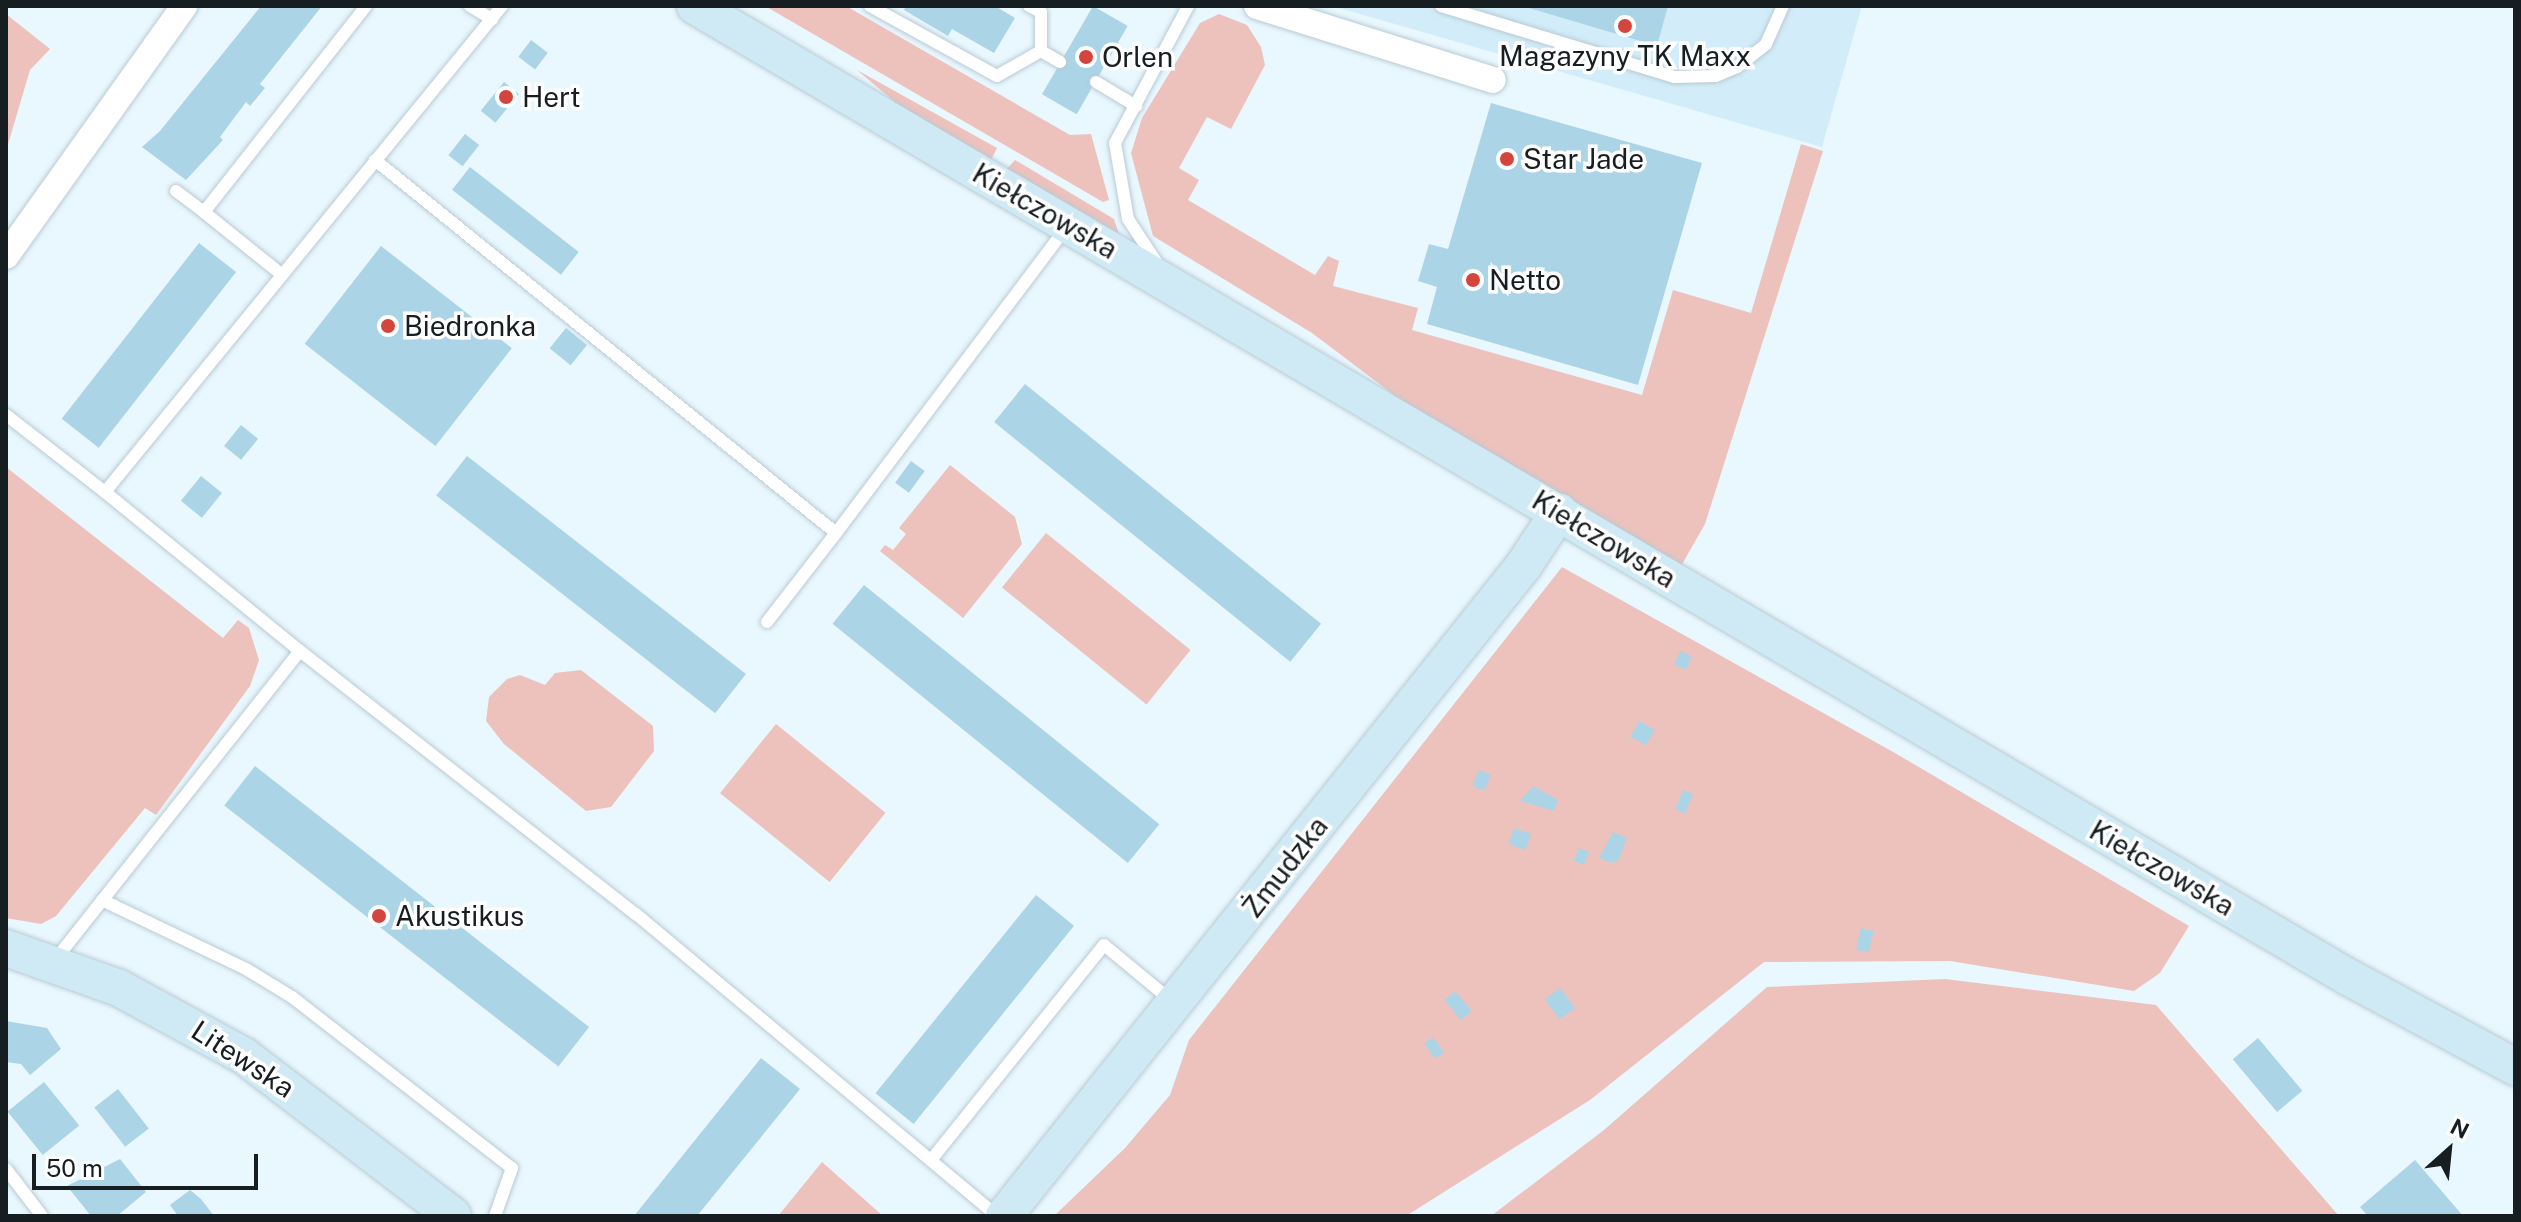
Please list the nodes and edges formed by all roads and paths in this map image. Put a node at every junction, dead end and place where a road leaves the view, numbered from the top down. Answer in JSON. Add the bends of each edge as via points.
{"nodes":[{"id":1,"x":184,"y":6,"type":"edge"},
{"id":2,"x":366,"y":6,"type":"edge"},
{"id":3,"x":470,"y":6,"type":"edge"},
{"id":4,"x":502,"y":6,"type":"edge"},
{"id":5,"x":695,"y":6,"type":"edge"},
{"id":6,"x":870,"y":6,"type":"edge"},
{"id":7,"x":1029,"y":6,"type":"edge"},
{"id":8,"x":1188,"y":6,"type":"edge"},
{"id":9,"x":1257,"y":6,"type":"edge"},
{"id":10,"x":1441,"y":6,"type":"edge"},
{"id":11,"x":1783,"y":6,"type":"edge"},
{"id":12,"x":492,"y":19,"type":"junction"},
{"id":13,"x":1041,"y":51,"type":"junction"},
{"id":14,"x":1060,"y":62,"type":"dead end"},
{"id":15,"x":1493,"y":80,"type":"dead end"},
{"id":16,"x":1096,"y":82,"type":"dead end"},
{"id":17,"x":1136,"y":106,"type":"junction"},
{"id":18,"x":375,"y":160,"type":"junction"},
{"id":19,"x":176,"y":191,"type":"dead end"},
{"id":20,"x":204,"y":212,"type":"junction"},
{"id":21,"x":1068,"y":225,"type":"junction"},
{"id":22,"x":10,"y":240,"type":"edge"},
{"id":23,"x":281,"y":274,"type":"junction"},
{"id":24,"x":1172,"y":285,"type":"junction"},
{"id":25,"x":6,"y":415,"type":"edge"},
{"id":26,"x":105,"y":492,"type":"junction"},
{"id":27,"x":1559,"y":512,"type":"junction"},
{"id":28,"x":836,"y":533,"type":"junction"},
{"id":29,"x":767,"y":622,"type":"dead end"},
{"id":30,"x":300,"y":651,"type":"junction"},
{"id":31,"x":102,"y":900,"type":"junction"},
{"id":32,"x":6,"y":948,"type":"edge"},
{"id":33,"x":53,"y":962,"type":"junction"},
{"id":34,"x":1176,"y":1004,"type":"junction"},
{"id":35,"x":2515,"y":1067,"type":"edge"},
{"id":36,"x":931,"y":1160,"type":"junction"},
{"id":37,"x":6,"y":1169,"type":"edge"},
{"id":38,"x":42,"y":1216,"type":"edge"},
{"id":39,"x":453,"y":1216,"type":"edge"},
{"id":40,"x":495,"y":1216,"type":"edge"},
{"id":41,"x":997,"y":1216,"type":"edge"},
{"id":42,"x":1004,"y":1216,"type":"edge"}],
"edges":[{"from":1,"to":22,"type":"street"},
{"from":2,"to":20,"type":"lane"},
{"from":3,"to":12,"type":"lane"},
{"from":4,"to":12,"type":"lane"},
{"from":5,"to":21,"type":"street","name":"Kiełczowska"},
{"from":6,"to":13,"type":"lane","via":[[997,76]]},
{"from":7,"to":13,"type":"lane","via":[[1041,12]]},
{"from":8,"to":17,"type":"lane"},
{"from":9,"to":15,"type":"street"},
{"from":10,"to":11,"type":"lane","via":[[1674,77],[1716,76],[1737,67],[1766,44]]},
{"from":12,"to":18,"type":"lane"},
{"from":13,"to":14,"type":"lane"},
{"from":16,"to":17,"type":"lane"},
{"from":17,"to":24,"type":"lane","via":[[1115,143],[1115,157],[1128,219]]},
{"from":18,"to":23,"type":"lane"},
{"from":18,"to":28,"type":"lane"},
{"from":19,"to":20,"type":"lane"},
{"from":20,"to":23,"type":"lane"},
{"from":21,"to":24,"type":"street","name":"Kiełczowska"},
{"from":21,"to":28,"type":"lane"},
{"from":23,"to":26,"type":"lane"},
{"from":24,"to":27,"type":"street","name":"Kiełczowska"},
{"from":25,"to":26,"type":"lane"},
{"from":26,"to":30,"type":"lane"},
{"from":27,"to":34,"type":"street","name":"Żmudzka","via":[[1524,565]]},
{"from":27,"to":35,"type":"street","name":"Kiełczowska","via":[[2348,977]]},
{"from":28,"to":29,"type":"lane"},
{"from":30,"to":31,"type":"lane"},
{"from":30,"to":36,"type":"lane","via":[[636,914]]},
{"from":31,"to":33,"type":"lane"},
{"from":31,"to":40,"type":"lane","via":[[292,997],[500,1158],[512,1168]]},
{"from":32,"to":33,"type":"street","name":"Litewska"},
{"from":33,"to":39,"type":"street","name":"Litewska","via":[[178,1017],[244,1056]]},
{"from":34,"to":36,"type":"lane","via":[[1104,945]]},
{"from":34,"to":42,"type":"street","name":"Żmudzka"},
{"from":36,"to":41,"type":"lane"},
{"from":37,"to":38,"type":"lane"}]}
